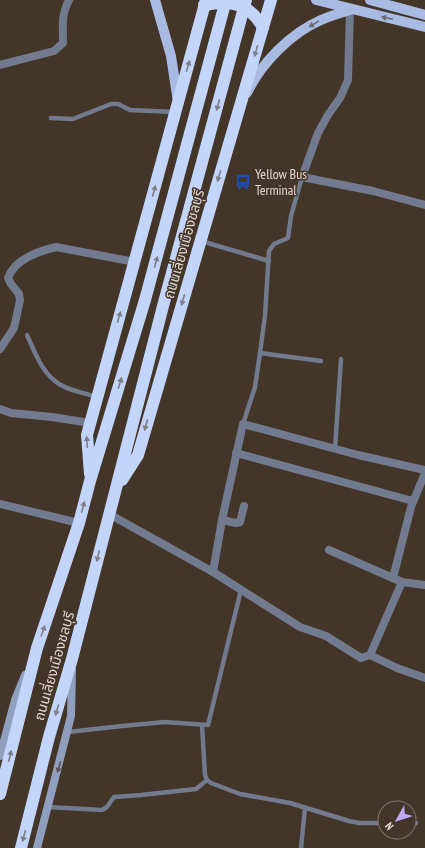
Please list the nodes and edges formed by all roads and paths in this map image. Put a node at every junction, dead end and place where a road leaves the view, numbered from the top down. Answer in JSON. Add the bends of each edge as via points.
{"nodes":[{"id":1,"x":69,"y":0,"type":"edge"},
{"id":2,"x":155,"y":0,"type":"edge"},
{"id":3,"x":226,"y":0,"type":"edge"},
{"id":4,"x":246,"y":0,"type":"edge"},
{"id":5,"x":270,"y":0,"type":"edge"},
{"id":6,"x":316,"y":0,"type":"edge"},
{"id":7,"x":370,"y":0,"type":"edge"},
{"id":8,"x":205,"y":3,"type":"edge"},
{"id":9,"x":350,"y":10,"type":"junction"},
{"id":10,"x":425,"y":15,"type":"edge"},
{"id":11,"x":425,"y":27,"type":"edge"},
{"id":12,"x":263,"y":28,"type":"junction"},
{"id":13,"x":0,"y":66,"type":"edge"},
{"id":14,"x":176,"y":107,"type":"junction"},
{"id":15,"x":238,"y":114,"type":"junction"},
{"id":16,"x":51,"y":118,"type":"dead end"},
{"id":17,"x":302,"y":177,"type":"junction"},
{"id":18,"x":425,"y":206,"type":"edge"},
{"id":19,"x":200,"y":241,"type":"junction"},
{"id":20,"x":269,"y":261,"type":"junction"},
{"id":21,"x":135,"y":262,"type":"junction"},
{"id":22,"x":27,"y":335,"type":"dead end"},
{"id":23,"x":0,"y":349,"type":"edge"},
{"id":24,"x":260,"y":352,"type":"junction"},
{"id":25,"x":341,"y":359,"type":"dead end"},
{"id":26,"x":321,"y":362,"type":"dead end"},
{"id":27,"x":97,"y":397,"type":"junction"},
{"id":28,"x":0,"y":409,"type":"edge"},
{"id":29,"x":90,"y":424,"type":"junction"},
{"id":30,"x":243,"y":424,"type":"junction"},
{"id":31,"x":335,"y":449,"type":"junction"},
{"id":32,"x":236,"y":453,"type":"junction"},
{"id":33,"x":424,"y":476,"type":"edge"},
{"id":34,"x":90,"y":481,"type":"junction"},
{"id":35,"x":115,"y":492,"type":"junction"},
{"id":36,"x":413,"y":501,"type":"junction"},
{"id":37,"x":0,"y":504,"type":"edge"},
{"id":38,"x":244,"y":506,"type":"dead end"},
{"id":39,"x":109,"y":514,"type":"junction"},
{"id":40,"x":222,"y":520,"type":"junction"},
{"id":41,"x":79,"y":523,"type":"junction"},
{"id":42,"x":329,"y":550,"type":"dead end"},
{"id":43,"x":213,"y":572,"type":"junction"},
{"id":44,"x":393,"y":578,"type":"junction"},
{"id":45,"x":402,"y":582,"type":"junction"},
{"id":46,"x":425,"y":585,"type":"edge"},
{"id":47,"x":241,"y":590,"type":"junction"},
{"id":48,"x":37,"y":648,"type":"junction"},
{"id":49,"x":370,"y":655,"type":"junction"},
{"id":50,"x":72,"y":659,"type":"junction"},
{"id":51,"x":425,"y":678,"type":"edge"},
{"id":52,"x":202,"y":724,"type":"junction"},
{"id":53,"x":68,"y":732,"type":"junction"},
{"id":54,"x":2,"y":743,"type":"edge"},
{"id":55,"x":0,"y":756,"type":"edge"},
{"id":56,"x":207,"y":780,"type":"junction"},
{"id":57,"x":0,"y":794,"type":"edge"},
{"id":58,"x":48,"y":807,"type":"junction"},
{"id":59,"x":305,"y":808,"type":"junction"},
{"id":60,"x":377,"y":823,"type":"edge"},
{"id":61,"x":21,"y":848,"type":"edge"},
{"id":62,"x":37,"y":848,"type":"edge"},
{"id":63,"x":301,"y":848,"type":"edge"}],
"edges":[{"from":1,"to":13,"type":"street","via":[[65,6],[63,19],[63,43],[54,51]]},
{"from":2,"to":14,"type":"main road","via":[[171,56]]},
{"from":34,"to":3,"type":"highway","name":"ถนนเลี่ยงเมืองชลบุรี","one_way":true,"via":[[146,300]]},
{"from":4,"to":35,"type":"highway","name":"ถนนเลี่ยงเมืองชลบุรี","one_way":true},
{"from":5,"to":12,"type":"highway","name":"ถนนเลี่ยงเมืองชลบุรี"},
{"from":6,"to":9,"type":"main road"},
{"from":7,"to":10,"type":"main road"},
{"from":8,"to":12,"type":"highway","via":[[239,3],[258,17]]},
{"from":14,"to":8,"type":"highway","name":"ถนนเลี่ยงเมืองชลบุรี","one_way":true},
{"from":11,"to":9,"type":"main road","one_way":true},
{"from":9,"to":15,"type":"main road","one_way":true,"via":[[320,20],[292,37],[269,59],[251,85]]},
{"from":9,"to":17,"type":"street","via":[[348,80],[318,133]]},
{"from":12,"to":15,"type":"highway","name":"ถนนเลี่ยงเมืองชลบุรี","one_way":true},
{"from":14,"to":16,"type":"lane","via":[[130,110],[118,104],[111,104],[73,119]]},
{"from":21,"to":14,"type":"highway","name":"ถนนเลี่ยงเมืองชลบุรี","one_way":true},
{"from":15,"to":19,"type":"highway","name":"ถนนเลี่ยงเมืองชลบุรี","one_way":true},
{"from":17,"to":18,"type":"street","via":[[373,191]]},
{"from":17,"to":20,"type":"lane","via":[[288,238],[274,244],[269,251]]},
{"from":19,"to":20,"type":"lane"},
{"from":19,"to":35,"type":"highway","name":"ถนนเลี่ยงเมืองชลบุรี","one_way":true,"via":[[138,455]]},
{"from":20,"to":24,"type":"lane"},
{"from":21,"to":23,"type":"street","via":[[56,247],[45,249],[28,258],[10,272],[8,278],[20,300],[14,328]]},
{"from":27,"to":21,"type":"highway","name":"ถนนเลี่ยงเมืองชลบุรี","one_way":true},
{"from":22,"to":27,"type":"lane","via":[[51,378],[60,385]]},
{"from":24,"to":26,"type":"lane"},
{"from":24,"to":30,"type":"lane","via":[[254,387]]},
{"from":25,"to":31,"type":"lane"},
{"from":27,"to":29,"type":"highway","name":"ถนนเลี่ยงเมืองชลบุรี"},
{"from":28,"to":29,"type":"street","via":[[11,413]]},
{"from":34,"to":29,"type":"highway","name":"ถนนเลี่ยงเมืองชลบุรี","one_way":true,"via":[[87,435]]},
{"from":30,"to":31,"type":"street"},
{"from":30,"to":32,"type":"street"},
{"from":31,"to":33,"type":"street"},
{"from":32,"to":36,"type":"street"},
{"from":32,"to":40,"type":"street"},
{"from":33,"to":36,"type":"street"},
{"from":41,"to":34,"type":"highway","name":"ถนนเลี่ยงเมืองชลบุรี","one_way":true},
{"from":35,"to":39,"type":"highway","name":"ถนนเลี่ยงเมืองชลบุรี"},
{"from":36,"to":44,"type":"street"},
{"from":37,"to":41,"type":"street"},
{"from":38,"to":40,"type":"street","via":[[240,522]]},
{"from":39,"to":43,"type":"street"},
{"from":39,"to":50,"type":"highway","name":"ถนนเลี่ยงเมืองชลบุรี","one_way":true},
{"from":40,"to":43,"type":"street"},
{"from":48,"to":41,"type":"highway","name":"ถนนเลี่ยงเมืองชลบุรี","one_way":true},
{"from":42,"to":44,"type":"street"},
{"from":43,"to":47,"type":"street"},
{"from":44,"to":45,"type":"street"},
{"from":45,"to":46,"type":"street"},
{"from":45,"to":49,"type":"street"},
{"from":47,"to":49,"type":"street","via":[[300,627],[326,636],[361,658]]},
{"from":47,"to":52,"type":"lane","via":[[208,724]]},
{"from":48,"to":54,"type":"main road","via":[[15,700]]},
{"from":57,"to":48,"type":"highway","name":"ถนนเลี่ยงเมืองชลบุรี","one_way":true},
{"from":49,"to":51,"type":"street"},
{"from":50,"to":53,"type":"main road","via":[[71,716]]},
{"from":50,"to":61,"type":"highway","name":"ถนนเลี่ยงเมืองชลบุรี","one_way":true},
{"from":52,"to":53,"type":"lane","via":[[165,722]]},
{"from":52,"to":56,"type":"lane"},
{"from":53,"to":58,"type":"main road","one_way":true},
{"from":54,"to":55,"type":"main road"},
{"from":56,"to":58,"type":"lane","via":[[196,788],[114,797],[102,810]]},
{"from":56,"to":59,"type":"lane","via":[[240,794]]},
{"from":58,"to":62,"type":"main road"},
{"from":59,"to":60,"type":"lane","via":[[359,823]]},
{"from":59,"to":63,"type":"lane"}]}
